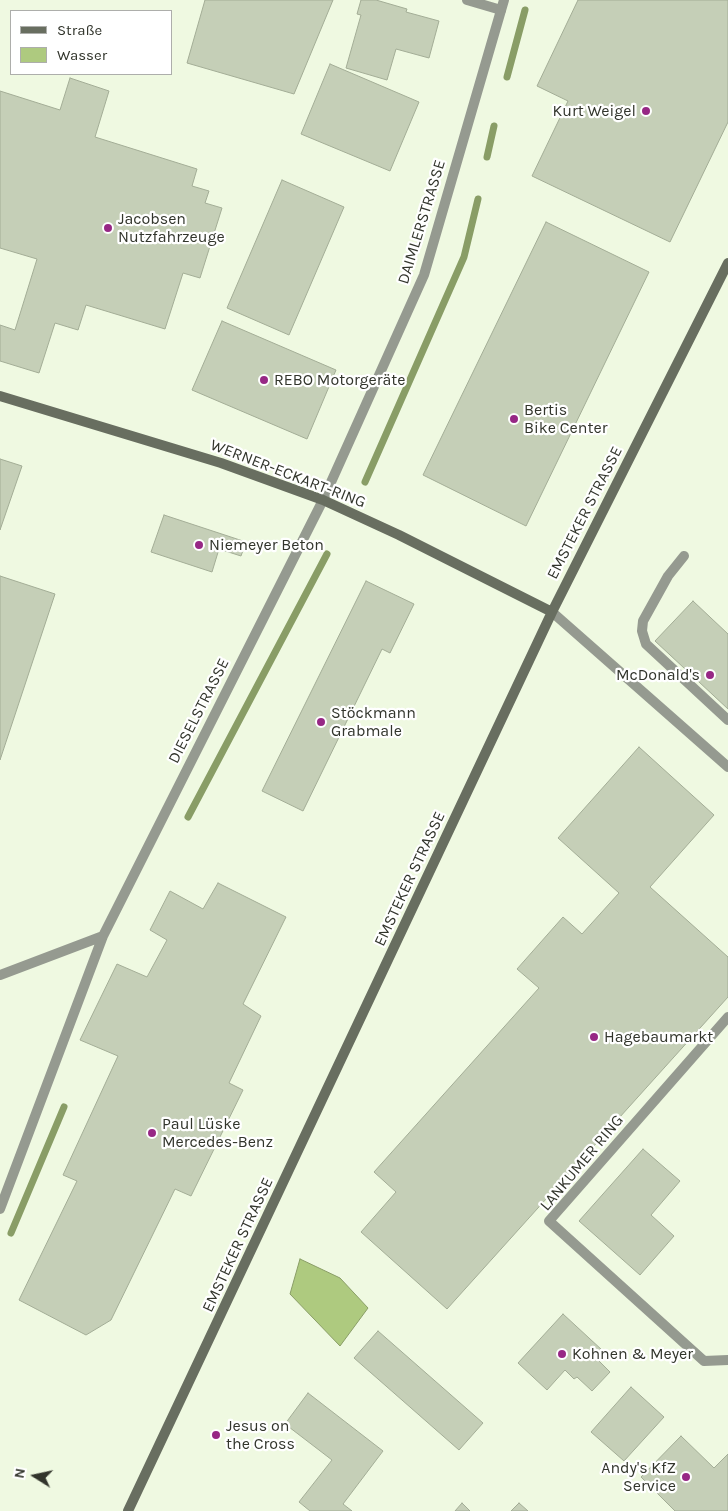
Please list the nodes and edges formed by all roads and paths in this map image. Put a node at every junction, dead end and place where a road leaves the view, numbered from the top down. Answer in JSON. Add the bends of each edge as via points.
{"nodes":[{"id":1,"x":467,"y":0,"type":"edge"},
{"id":2,"x":502,"y":5,"type":"edge"},
{"id":3,"x":728,"y":263,"type":"edge"},
{"id":4,"x":0,"y":396,"type":"edge"},
{"id":5,"x":322,"y":500,"type":"junction"},
{"id":6,"x":684,"y":556,"type":"dead end"},
{"id":7,"x":552,"y":612,"type":"junction"},
{"id":8,"x":728,"y":720,"type":"edge"},
{"id":9,"x":728,"y":767,"type":"edge"},
{"id":10,"x":103,"y":936,"type":"junction"},
{"id":11,"x":0,"y":975,"type":"edge"},
{"id":12,"x":728,"y":1017,"type":"edge"},
{"id":13,"x":1,"y":1206,"type":"edge"},
{"id":14,"x":728,"y":1360,"type":"edge"},
{"id":15,"x":128,"y":1511,"type":"edge"}],
"edges":[{"from":1,"to":2,"type":"street"},
{"from":2,"to":5,"type":"street","name":"DAIMLERSTRASSE","via":[[424,276]]},
{"from":3,"to":7,"type":"street","name":"EMSTEKER STRASSE"},
{"from":4,"to":5,"type":"street","name":"WERNER-ECKART-RING","via":[[221,463]]},
{"from":5,"to":7,"type":"street","name":"WERNER-ECKART-RING","via":[[400,535]]},
{"from":5,"to":10,"type":"street","name":"DIESELSTRASSE"},
{"from":6,"to":8,"type":"street","via":[[668,576],[644,620],[642,632],[646,644]]},
{"from":7,"to":9,"type":"street"},
{"from":7,"to":15,"type":"street","name":"EMSTEKER STRASSE"},
{"from":10,"to":11,"type":"street"},
{"from":10,"to":13,"type":"street","name":"DIESELSTRASSE"},
{"from":12,"to":14,"type":"street","name":"LANKUMER RING","via":[[549,1222],[704,1361]]}]}
